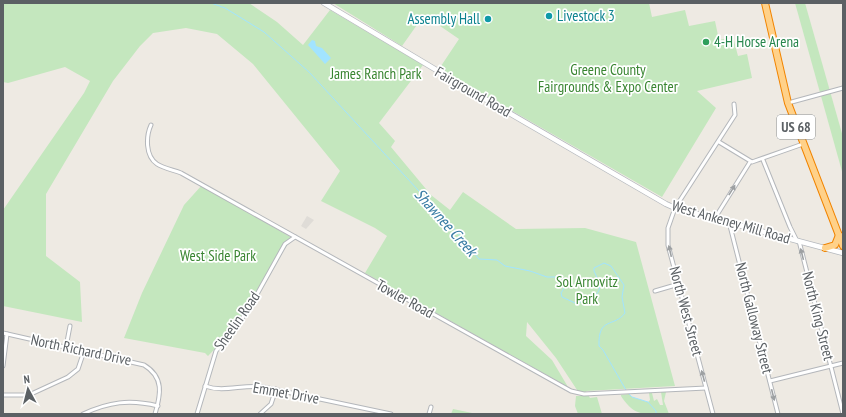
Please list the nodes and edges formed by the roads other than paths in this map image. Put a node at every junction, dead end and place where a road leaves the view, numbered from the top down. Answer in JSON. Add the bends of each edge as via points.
{"nodes":[{"id":1,"x":324,"y":3,"type":"edge"},
{"id":2,"x":765,"y":3,"type":"edge"},
{"id":3,"x":843,"y":88,"type":"edge"},
{"id":4,"x":788,"y":103,"type":"junction"},
{"id":5,"x":734,"y":104,"type":"dead end"},
{"id":6,"x":150,"y":125,"type":"dead end"},
{"id":7,"x":719,"y":142,"type":"junction"},
{"id":8,"x":803,"y":144,"type":"junction"},
{"id":9,"x":763,"y":160,"type":"junction"},
{"id":10,"x":750,"y":162,"type":"junction"},
{"id":11,"x":603,"y":167,"type":"joint"},
{"id":12,"x":676,"y":208,"type":"junction"},
{"id":13,"x":715,"y":218,"type":"junction"},
{"id":14,"x":729,"y":222,"type":"junction"},
{"id":15,"x":839,"y":236,"type":"junction"},
{"id":16,"x":295,"y":237,"type":"junction"},
{"id":17,"x":798,"y":241,"type":"junction"},
{"id":18,"x":843,"y":246,"type":"edge"},
{"id":19,"x":825,"y":248,"type":"junction"},
{"id":20,"x":843,"y":253,"type":"edge"},
{"id":21,"x":679,"y":284,"type":"junction"},
{"id":22,"x":655,"y":291,"type":"dead end"},
{"id":23,"x":70,"y":326,"type":"dead end"},
{"id":24,"x":5,"y":334,"type":"edge"},
{"id":25,"x":66,"y":347,"type":"junction"},
{"id":26,"x":84,"y":351,"type":"junction"},
{"id":27,"x":843,"y":363,"type":"edge"},
{"id":28,"x":3,"y":366,"type":"edge"},
{"id":29,"x":831,"y":366,"type":"junction"},
{"id":30,"x":770,"y":381,"type":"junction"},
{"id":31,"x":205,"y":386,"type":"junction"},
{"id":32,"x":706,"y":388,"type":"junction"},
{"id":33,"x":276,"y":389,"type":"junction"},
{"id":34,"x":3,"y":395,"type":"edge"},
{"id":35,"x":158,"y":406,"type":"junction"},
{"id":36,"x":431,"y":407,"type":"dead end"},
{"id":37,"x":83,"y":414,"type":"edge"},
{"id":38,"x":155,"y":414,"type":"edge"},
{"id":39,"x":197,"y":414,"type":"edge"},
{"id":40,"x":260,"y":414,"type":"edge"},
{"id":41,"x":391,"y":414,"type":"edge"},
{"id":42,"x":428,"y":414,"type":"edge"},
{"id":43,"x":713,"y":414,"type":"edge"},
{"id":44,"x":778,"y":414,"type":"edge"},
{"id":45,"x":843,"y":414,"type":"edge"}],
"edges":[{"from":1,"to":11,"type":"street","name":"Fairground Road"},
{"from":2,"to":4,"type":"highway","number":"US 68"},
{"from":3,"to":4,"type":"street"},
{"from":4,"to":8,"type":"highway","number":"US 68"},
{"from":5,"to":7,"type":"street","name":"North West Street","via":[[735,115]]},
{"from":6,"to":16,"type":"street","name":"Towler Road","via":[[147,134],[148,147],[155,163],[181,173]]},
{"from":7,"to":10,"type":"street"},
{"from":7,"to":12,"type":"street","name":"North West Street"},
{"from":8,"to":9,"type":"street"},
{"from":8,"to":15,"type":"highway","number":"US 68"},
{"from":9,"to":10,"type":"street"},
{"from":9,"to":17,"type":"street","name":"North King Street"},
{"from":13,"to":10,"type":"street","one_way":true},
{"from":11,"to":12,"type":"street","name":"West Ankeney Mill Road"},
{"from":12,"to":13,"type":"street","name":"West Ankeney Mill Road"},
{"from":21,"to":12,"type":"street","name":"North West Street","one_way":true,"via":[[668,240],[668,228]]},
{"from":13,"to":14,"type":"street","name":"West Ankeney Mill Road"},
{"from":14,"to":17,"type":"street","name":"West Ankeney Mill Road"},
{"from":14,"to":30,"type":"street","name":"North Galloway Street"},
{"from":15,"to":18,"type":"highway","number":"US 68"},
{"from":15,"to":19,"type":"highway","via":[[835,246]]},
{"from":16,"to":31,"type":"street","name":"Sheelin Road","via":[[285,244],[251,305],[216,351]]},
{"from":16,"to":32,"type":"street","name":"Towler Road","via":[[571,391],[584,394]]},
{"from":17,"to":19,"type":"street","name":"West Ankeney Mill Road"},
{"from":29,"to":17,"type":"street","name":"North King Street","one_way":true},
{"from":19,"to":20,"type":"street","name":"West Ankeney Mill Road"},
{"from":21,"to":22,"type":"street"},
{"from":32,"to":21,"type":"street","name":"North West Street","one_way":true},
{"from":23,"to":25,"type":"street"},
{"from":24,"to":25,"type":"street","name":"North Richard Drive"},
{"from":24,"to":28,"type":"street"},
{"from":25,"to":26,"type":"street","name":"North Richard Drive"},
{"from":26,"to":34,"type":"street","via":[[78,369],[68,377],[29,395]]},
{"from":26,"to":35,"type":"street","name":"North Richard Drive","via":[[139,363],[149,368],[156,375],[160,389]]},
{"from":27,"to":29,"type":"street"},
{"from":29,"to":30,"type":"street"},
{"from":29,"to":45,"type":"street","name":"North King Street"},
{"from":30,"to":44,"type":"street","name":"North Galloway Street","one_way":true},
{"from":31,"to":33,"type":"street","name":"Emmet Drive","via":[[219,390],[253,386]]},
{"from":31,"to":39,"type":"street","name":"Sheelin Road"},
{"from":32,"to":43,"type":"street","name":"North West Street"},
{"from":33,"to":40,"type":"street","via":[[272,404]]},
{"from":33,"to":41,"type":"street","name":"Emmet Drive"},
{"from":35,"to":37,"type":"street","via":[[135,401],[116,402]]},
{"from":35,"to":38,"type":"street"},
{"from":36,"to":42,"type":"street"}]}
